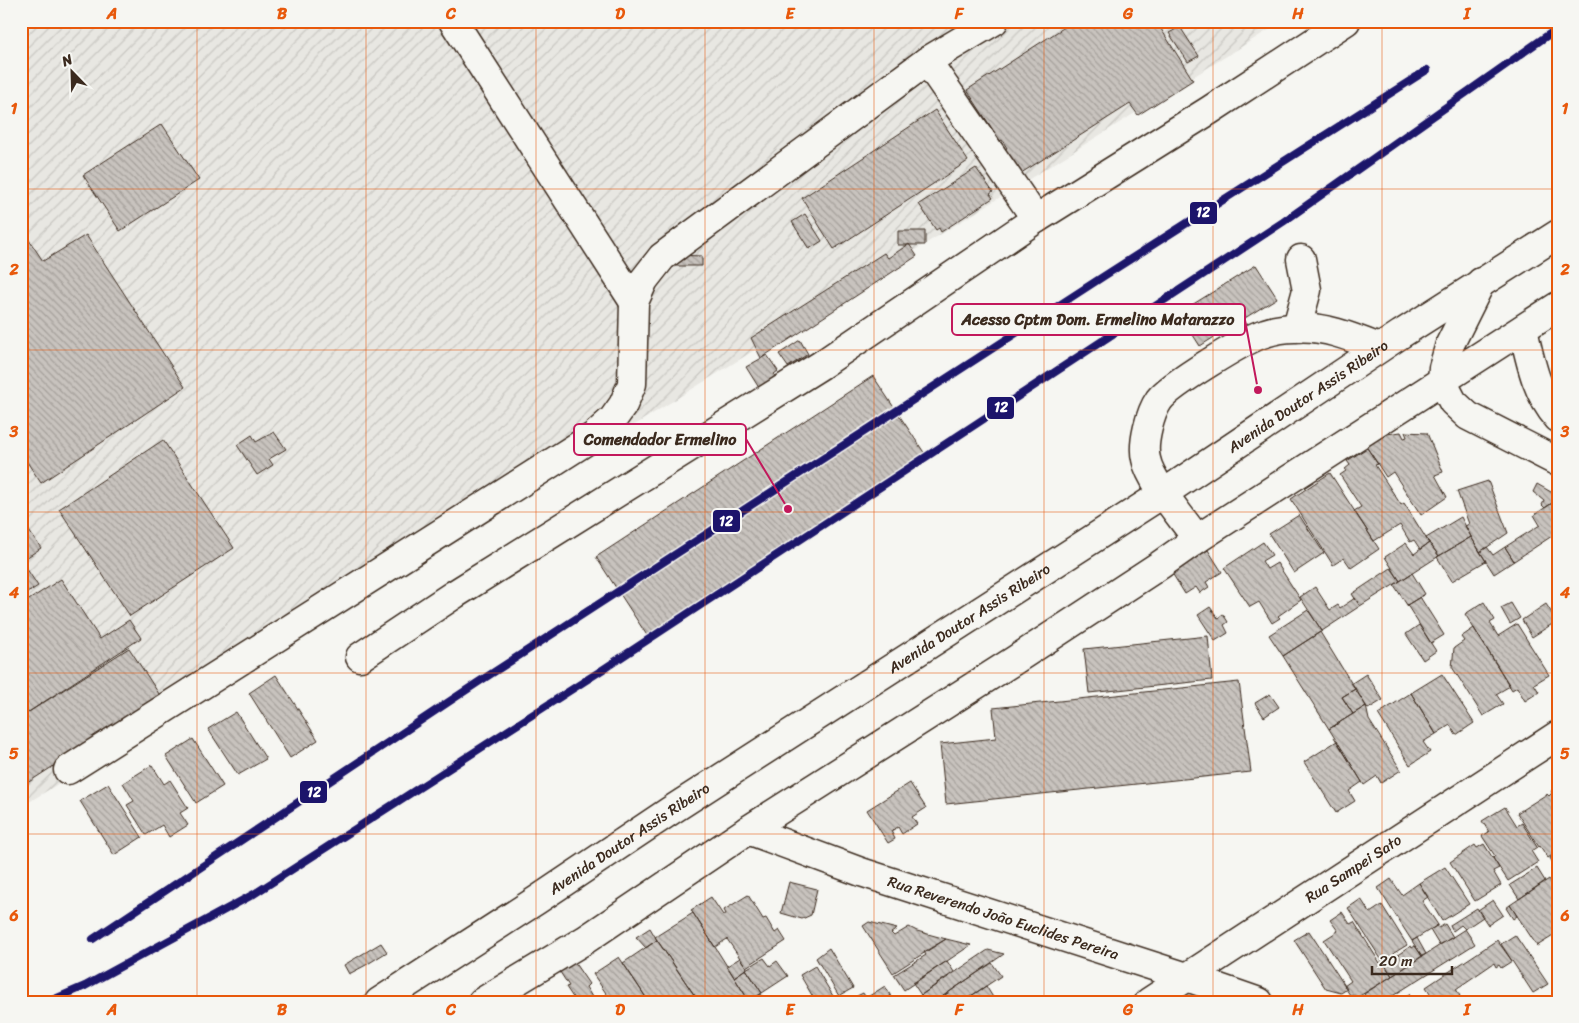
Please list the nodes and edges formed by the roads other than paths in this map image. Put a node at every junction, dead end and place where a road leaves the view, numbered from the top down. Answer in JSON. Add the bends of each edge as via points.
{"nodes":[{"id":1,"x":453,"y":21,"type":"edge"},
{"id":2,"x":994,"y":21,"type":"edge"},
{"id":3,"x":1346,"y":21,"type":"edge"},
{"id":4,"x":927,"y":61,"type":"junction"},
{"id":5,"x":1036,"y":219,"type":"junction"},
{"id":6,"x":1558,"y":234,"type":"edge"},
{"id":7,"x":1301,"y":259,"type":"dead end"},
{"id":8,"x":1481,"y":282,"type":"junction"},
{"id":9,"x":634,"y":302,"type":"junction"},
{"id":10,"x":1558,"y":306,"type":"edge"},
{"id":11,"x":1297,"y":327,"type":"junction"},
{"id":12,"x":1523,"y":329,"type":"junction"},
{"id":13,"x":1379,"y":348,"type":"junction"},
{"id":14,"x":1442,"y":381,"type":"junction"},
{"id":15,"x":1558,"y":418,"type":"edge"},
{"id":16,"x":1558,"y":462,"type":"edge"},
{"id":17,"x":1164,"y":493,"type":"junction"},
{"id":18,"x":1197,"y":538,"type":"junction"},
{"id":19,"x":360,"y":657,"type":"dead end"},
{"id":20,"x":1558,"y":735,"type":"edge"},
{"id":21,"x":68,"y":770,"type":"dead end"},
{"id":22,"x":748,"y":830,"type":"junction"},
{"id":23,"x":1187,"y":977,"type":"junction"},
{"id":24,"x":379,"y":1002,"type":"edge"},
{"id":25,"x":482,"y":1002,"type":"edge"},
{"id":26,"x":1149,"y":1002,"type":"edge"},
{"id":27,"x":1259,"y":1002,"type":"edge"}],
"edges":[{"from":1,"to":9,"type":"main road"},
{"from":2,"to":4,"type":"main road"},
{"from":3,"to":5,"type":"main road"},
{"from":4,"to":5,"type":"main road"},
{"from":4,"to":9,"type":"main road","via":[[662,257],[644,280]]},
{"from":5,"to":19,"type":"main road","via":[[821,365]]},
{"from":6,"to":8,"type":"main road","name":"Avenida Doutor Assis Ribeiro"},
{"from":7,"to":11,"type":"main road","via":[[1307,290]]},
{"from":8,"to":13,"type":"main road","name":"Avenida Doutor Assis Ribeiro"},
{"from":8,"to":14,"type":"main road","via":[[1450,344]]},
{"from":9,"to":21,"type":"main road","via":[[632,384],[624,405],[594,436]]},
{"from":10,"to":12,"type":"main road"},
{"from":11,"to":13,"type":"main road","via":[[1339,334]]},
{"from":11,"to":17,"type":"main road","via":[[1264,333],[1251,339],[1158,401],[1144,448],[1151,475]]},
{"from":12,"to":14,"type":"main road"},
{"from":12,"to":15,"type":"main road","via":[[1538,386]]},
{"from":13,"to":17,"type":"main road","name":"Avenida Doutor Assis Ribeiro"},
{"from":14,"to":16,"type":"main road","via":[[1453,402],[1468,416]]},
{"from":14,"to":18,"type":"main road"},
{"from":17,"to":18,"type":"main road"},
{"from":17,"to":24,"type":"main road","name":"Avenida Doutor Assis Ribeiro","via":[[670,810]]},
{"from":18,"to":22,"type":"main road","via":[[1015,660]]},
{"from":20,"to":23,"type":"main road","name":"Rua Sampei Sato"},
{"from":22,"to":23,"type":"main road","name":"Rua Reverendo João Euclides Pereira","via":[[861,872]]},
{"from":22,"to":25,"type":"main road","via":[[586,940]]},
{"from":23,"to":26,"type":"main road","name":"Rua Sampei Sato"},
{"from":23,"to":27,"type":"main road","name":"Rua Reverendo João Euclides Pereira"}]}
